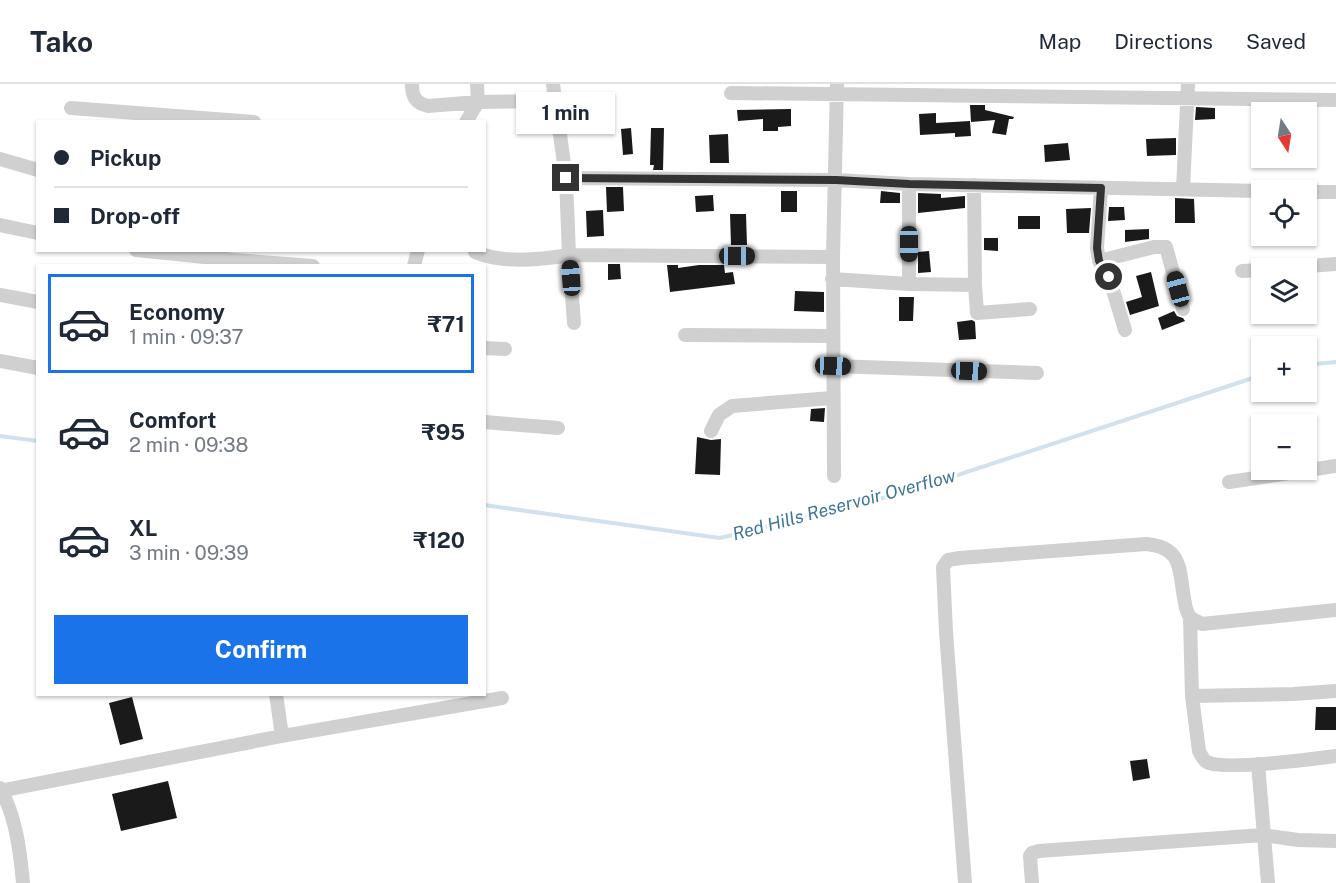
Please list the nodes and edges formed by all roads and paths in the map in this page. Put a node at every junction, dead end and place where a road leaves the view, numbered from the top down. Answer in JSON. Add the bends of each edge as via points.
{"nodes":[{"id":1,"x":412,"y":84,"type":"edge"},
{"id":2,"x":477,"y":84,"type":"edge"},
{"id":3,"x":553,"y":84,"type":"edge"},
{"id":4,"x":837,"y":89,"type":"edge"},
{"id":5,"x":1187,"y":91,"type":"edge"},
{"id":6,"x":731,"y":93,"type":"dead end"},
{"id":7,"x":554,"y":100,"type":"junction"},
{"id":8,"x":1336,"y":100,"type":"edge"},
{"id":9,"x":478,"y":102,"type":"junction"},
{"id":10,"x":71,"y":108,"type":"dead end"},
{"id":11,"x":233,"y":120,"type":"edge"},
{"id":12,"x":467,"y":120,"type":"edge"},
{"id":13,"x":0,"y":159,"type":"edge"},
{"id":14,"x":36,"y":169,"type":"edge"},
{"id":15,"x":566,"y":178,"type":"junction"},
{"id":16,"x":836,"y":180,"type":"junction"},
{"id":17,"x":909,"y":184,"type":"junction"},
{"id":18,"x":974,"y":185,"type":"junction"},
{"id":19,"x":1101,"y":188,"type":"junction"},
{"id":20,"x":1183,"y":189,"type":"junction"},
{"id":21,"x":1251,"y":191,"type":"edge"},
{"id":22,"x":1317,"y":192,"type":"edge"},
{"id":23,"x":1336,"y":192,"type":"edge"},
{"id":24,"x":0,"y":225,"type":"edge"},
{"id":25,"x":36,"y":233,"type":"edge"},
{"id":26,"x":158,"y":252,"type":"edge"},
{"id":27,"x":475,"y":252,"type":"edge"},
{"id":28,"x":569,"y":255,"type":"junction"},
{"id":29,"x":833,"y":257,"type":"junction"},
{"id":30,"x":235,"y":259,"type":"edge"},
{"id":31,"x":1099,"y":261,"type":"junction"},
{"id":32,"x":291,"y":264,"type":"edge"},
{"id":33,"x":1336,"y":264,"type":"edge"},
{"id":34,"x":1317,"y":265,"type":"edge"},
{"id":35,"x":1242,"y":271,"type":"dead end"},
{"id":36,"x":1251,"y":271,"type":"edge"},
{"id":37,"x":832,"y":279,"type":"junction"},
{"id":38,"x":909,"y":284,"type":"junction"},
{"id":39,"x":975,"y":285,"type":"junction"},
{"id":40,"x":0,"y":295,"type":"edge"},
{"id":41,"x":36,"y":302,"type":"edge"},
{"id":42,"x":1030,"y":309,"type":"dead end"},
{"id":43,"x":1183,"y":309,"type":"dead end"},
{"id":44,"x":574,"y":323,"type":"dead end"},
{"id":45,"x":1125,"y":330,"type":"dead end"},
{"id":46,"x":685,"y":335,"type":"dead end"},
{"id":47,"x":833,"y":336,"type":"junction"},
{"id":48,"x":486,"y":348,"type":"edge"},
{"id":49,"x":505,"y":349,"type":"dead end"},
{"id":50,"x":0,"y":361,"type":"edge"},
{"id":51,"x":833,"y":366,"type":"junction"},
{"id":52,"x":36,"y":368,"type":"edge"},
{"id":53,"x":1037,"y":373,"type":"dead end"},
{"id":54,"x":832,"y":398,"type":"junction"},
{"id":55,"x":486,"y":422,"type":"edge"},
{"id":56,"x":558,"y":428,"type":"dead end"},
{"id":57,"x":711,"y":431,"type":"dead end"},
{"id":58,"x":1336,"y":466,"type":"edge"},
{"id":59,"x":834,"y":476,"type":"dead end"},
{"id":60,"x":1229,"y":482,"type":"dead end"},
{"id":61,"x":1336,"y":610,"type":"edge"},
{"id":62,"x":1190,"y":618,"type":"junction"},
{"id":63,"x":1336,"y":691,"type":"edge"},
{"id":64,"x":276,"y":696,"type":"edge"},
{"id":65,"x":1192,"y":696,"type":"junction"},
{"id":66,"x":502,"y":698,"type":"dead end"},
{"id":67,"x":282,"y":736,"type":"junction"},
{"id":68,"x":1336,"y":756,"type":"edge"},
{"id":69,"x":1258,"y":764,"type":"junction"},
{"id":70,"x":0,"y":789,"type":"edge"},
{"id":71,"x":1263,"y":835,"type":"junction"},
{"id":72,"x":1336,"y":841,"type":"edge"},
{"id":73,"x":23,"y":883,"type":"edge"},
{"id":74,"x":965,"y":883,"type":"edge"},
{"id":75,"x":1032,"y":883,"type":"edge"},
{"id":76,"x":1268,"y":883,"type":"edge"}],
"edges":[{"from":1,"to":9,"type":"street","via":[[412,93],[420,105]]},
{"from":2,"to":9,"type":"street"},
{"from":3,"to":7,"type":"street"},
{"from":4,"to":5,"type":"street"},
{"from":4,"to":6,"type":"street"},
{"from":4,"to":16,"type":"street"},
{"from":5,"to":8,"type":"street"},
{"from":5,"to":20,"type":"street"},
{"from":7,"to":9,"type":"street"},
{"from":7,"to":15,"type":"street"},
{"from":9,"to":12,"type":"street"},
{"from":10,"to":11,"type":"street"},
{"from":13,"to":14,"type":"street"},
{"from":15,"to":16,"type":"street"},
{"from":15,"to":28,"type":"street"},
{"from":16,"to":17,"type":"street"},
{"from":16,"to":29,"type":"street"},
{"from":17,"to":18,"type":"street"},
{"from":17,"to":38,"type":"street"},
{"from":18,"to":19,"type":"street"},
{"from":18,"to":39,"type":"street"},
{"from":19,"to":20,"type":"street"},
{"from":19,"to":31,"type":"street"},
{"from":20,"to":21,"type":"street"},
{"from":22,"to":23,"type":"street"},
{"from":24,"to":25,"type":"street"},
{"from":26,"to":30,"type":"street"},
{"from":27,"to":28,"type":"street","via":[[487,257],[523,259]]},
{"from":28,"to":29,"type":"street"},
{"from":28,"to":44,"type":"street"},
{"from":29,"to":37,"type":"street"},
{"from":30,"to":32,"type":"street"},
{"from":31,"to":43,"type":"street","via":[[1166,247]]},
{"from":31,"to":45,"type":"street","via":[[1109,277]]},
{"from":33,"to":34,"type":"street"},
{"from":35,"to":36,"type":"street"},
{"from":37,"to":38,"type":"street"},
{"from":37,"to":47,"type":"street"},
{"from":38,"to":39,"type":"street"},
{"from":39,"to":42,"type":"street","via":[[977,313]]},
{"from":40,"to":41,"type":"street"},
{"from":46,"to":47,"type":"street"},
{"from":47,"to":51,"type":"street"},
{"from":48,"to":49,"type":"street"},
{"from":50,"to":52,"type":"street"},
{"from":51,"to":53,"type":"street"},
{"from":51,"to":54,"type":"street"},
{"from":54,"to":57,"type":"street","via":[[732,406],[719,415]]},
{"from":54,"to":59,"type":"street"},
{"from":55,"to":56,"type":"street"},
{"from":58,"to":60,"type":"street"},
{"from":61,"to":62,"type":"street","via":[[1226,623],[1202,624]]},
{"from":62,"to":65,"type":"street"},
{"from":62,"to":74,"type":"street","via":[[1179,568],[1172,551],[1162,545],[948,560],[943,567],[946,632]]},
{"from":63,"to":65,"type":"street"},
{"from":64,"to":67,"type":"street"},
{"from":65,"to":69,"type":"street","via":[[1202,758],[1215,764]]},
{"from":66,"to":67,"type":"street"},
{"from":67,"to":70,"type":"street"},
{"from":68,"to":69,"type":"street"},
{"from":69,"to":71,"type":"street"},
{"from":70,"to":73,"type":"street","via":[[20,844]]},
{"from":71,"to":72,"type":"street"},
{"from":71,"to":75,"type":"street","via":[[1040,851],[1030,856]]},
{"from":71,"to":76,"type":"street"}]}
